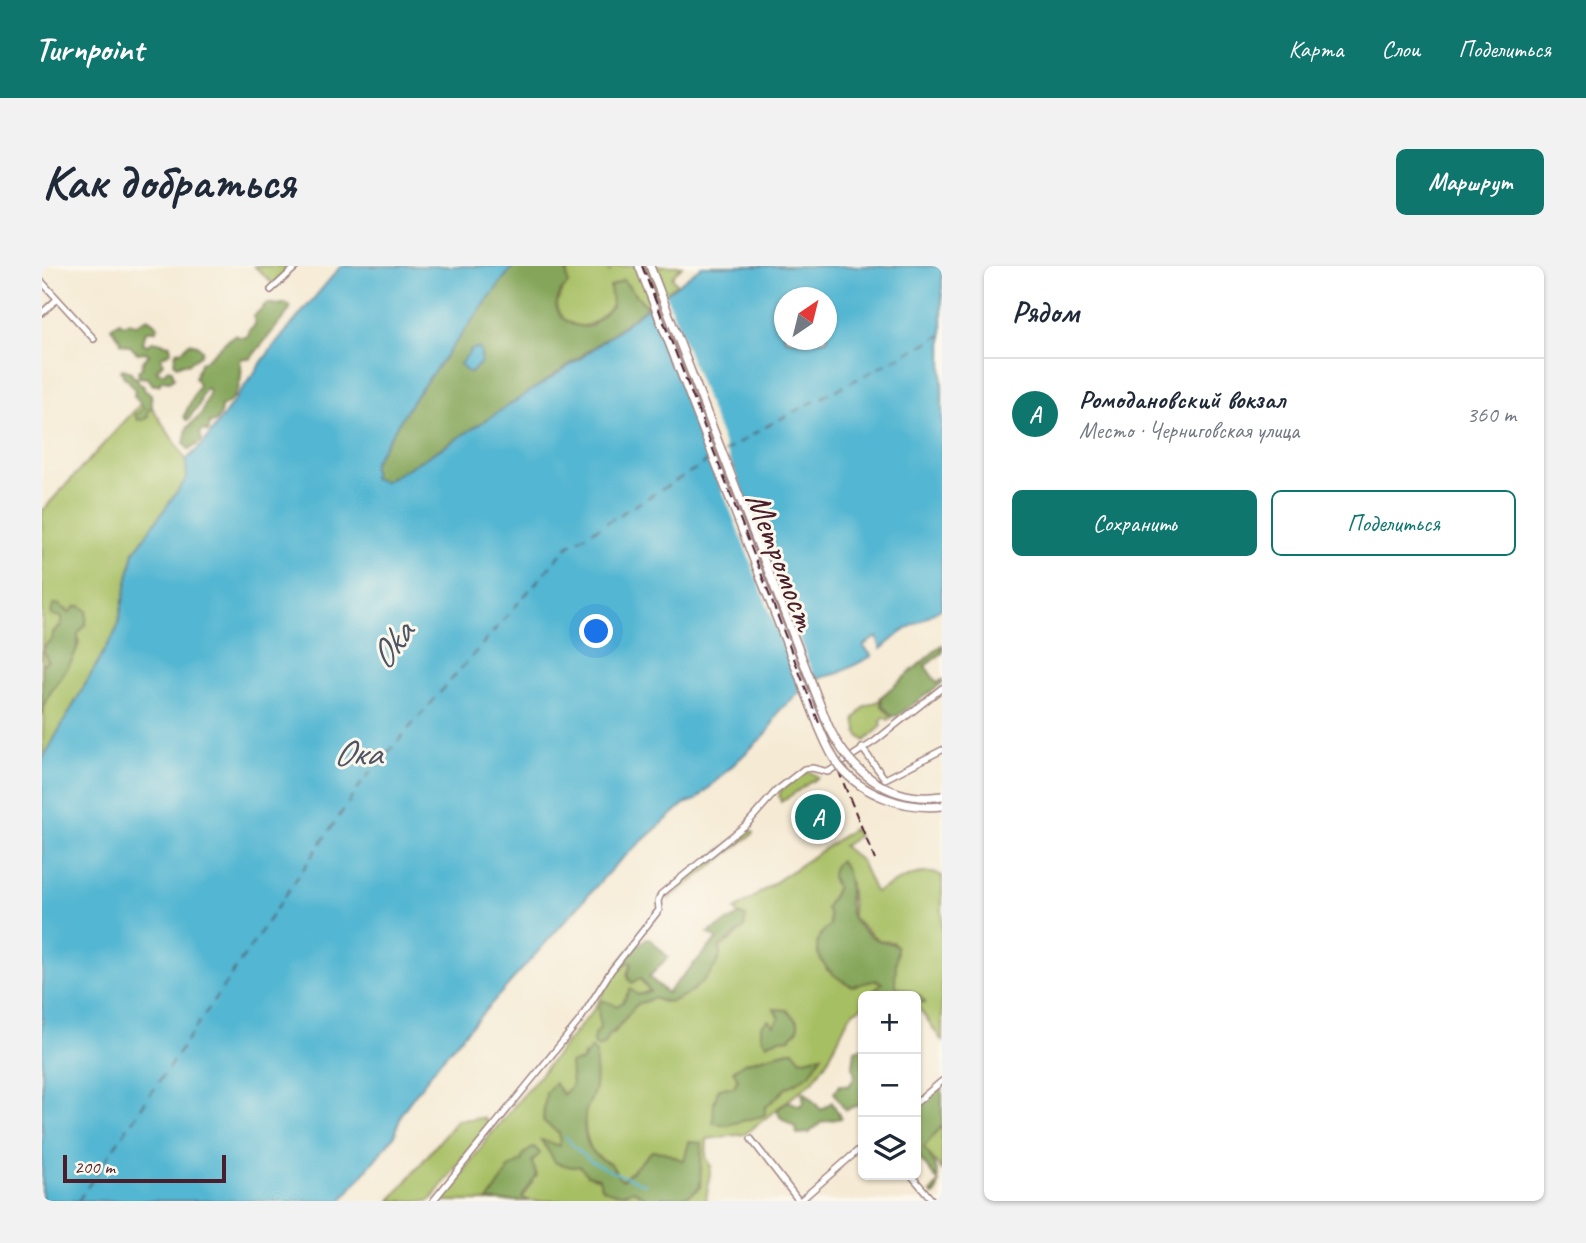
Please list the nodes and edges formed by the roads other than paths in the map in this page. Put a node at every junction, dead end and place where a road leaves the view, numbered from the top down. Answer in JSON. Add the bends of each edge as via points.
{"nodes":[{"id":1,"x":297,"y":266,"type":"edge"},
{"id":2,"x":639,"y":266,"type":"edge"},
{"id":3,"x":650,"y":266,"type":"edge"},
{"id":4,"x":42,"y":282,"type":"edge"},
{"id":5,"x":271,"y":290,"type":"dead end"},
{"id":6,"x":57,"y":299,"type":"junction"},
{"id":7,"x":42,"y":313,"type":"edge"},
{"id":8,"x":94,"y":338,"type":"dead end"},
{"id":9,"x":942,"y":688,"type":"edge"},
{"id":10,"x":862,"y":748,"type":"junction"},
{"id":11,"x":942,"y":750,"type":"edge"},
{"id":12,"x":942,"y":796,"type":"edge"},
{"id":13,"x":942,"y":806,"type":"edge"},
{"id":14,"x":942,"y":1081,"type":"edge"},
{"id":15,"x":921,"y":1099,"type":"edge"},
{"id":16,"x":751,"y":1139,"type":"dead end"},
{"id":17,"x":858,"y":1150,"type":"edge"},
{"id":18,"x":915,"y":1180,"type":"edge"},
{"id":19,"x":433,"y":1201,"type":"edge"},
{"id":20,"x":799,"y":1201,"type":"edge"},
{"id":21,"x":933,"y":1201,"type":"edge"}],
"edges":[{"from":1,"to":5,"type":"street"},
{"from":2,"to":13,"type":"main road","name":"Метромост","bridge":true,"via":[[828,749],[856,782],[875,793],[909,805]]},
{"from":3,"to":12,"type":"main road","name":"Метромост","bridge":true,"via":[[838,746],[850,762],[886,788],[914,796]]},
{"from":4,"to":6,"type":"street"},
{"from":6,"to":7,"type":"street"},
{"from":6,"to":8,"type":"street"},
{"from":9,"to":10,"type":"street"},
{"from":10,"to":11,"type":"street","via":[[885,779]]},
{"from":10,"to":19,"type":"street","via":[[828,772],[804,769],[776,791],[747,824],[661,894],[659,910],[594,1000]]},
{"from":14,"to":15,"type":"street"},
{"from":16,"to":20,"type":"street"},
{"from":17,"to":20,"type":"street"},
{"from":18,"to":21,"type":"street"}]}
